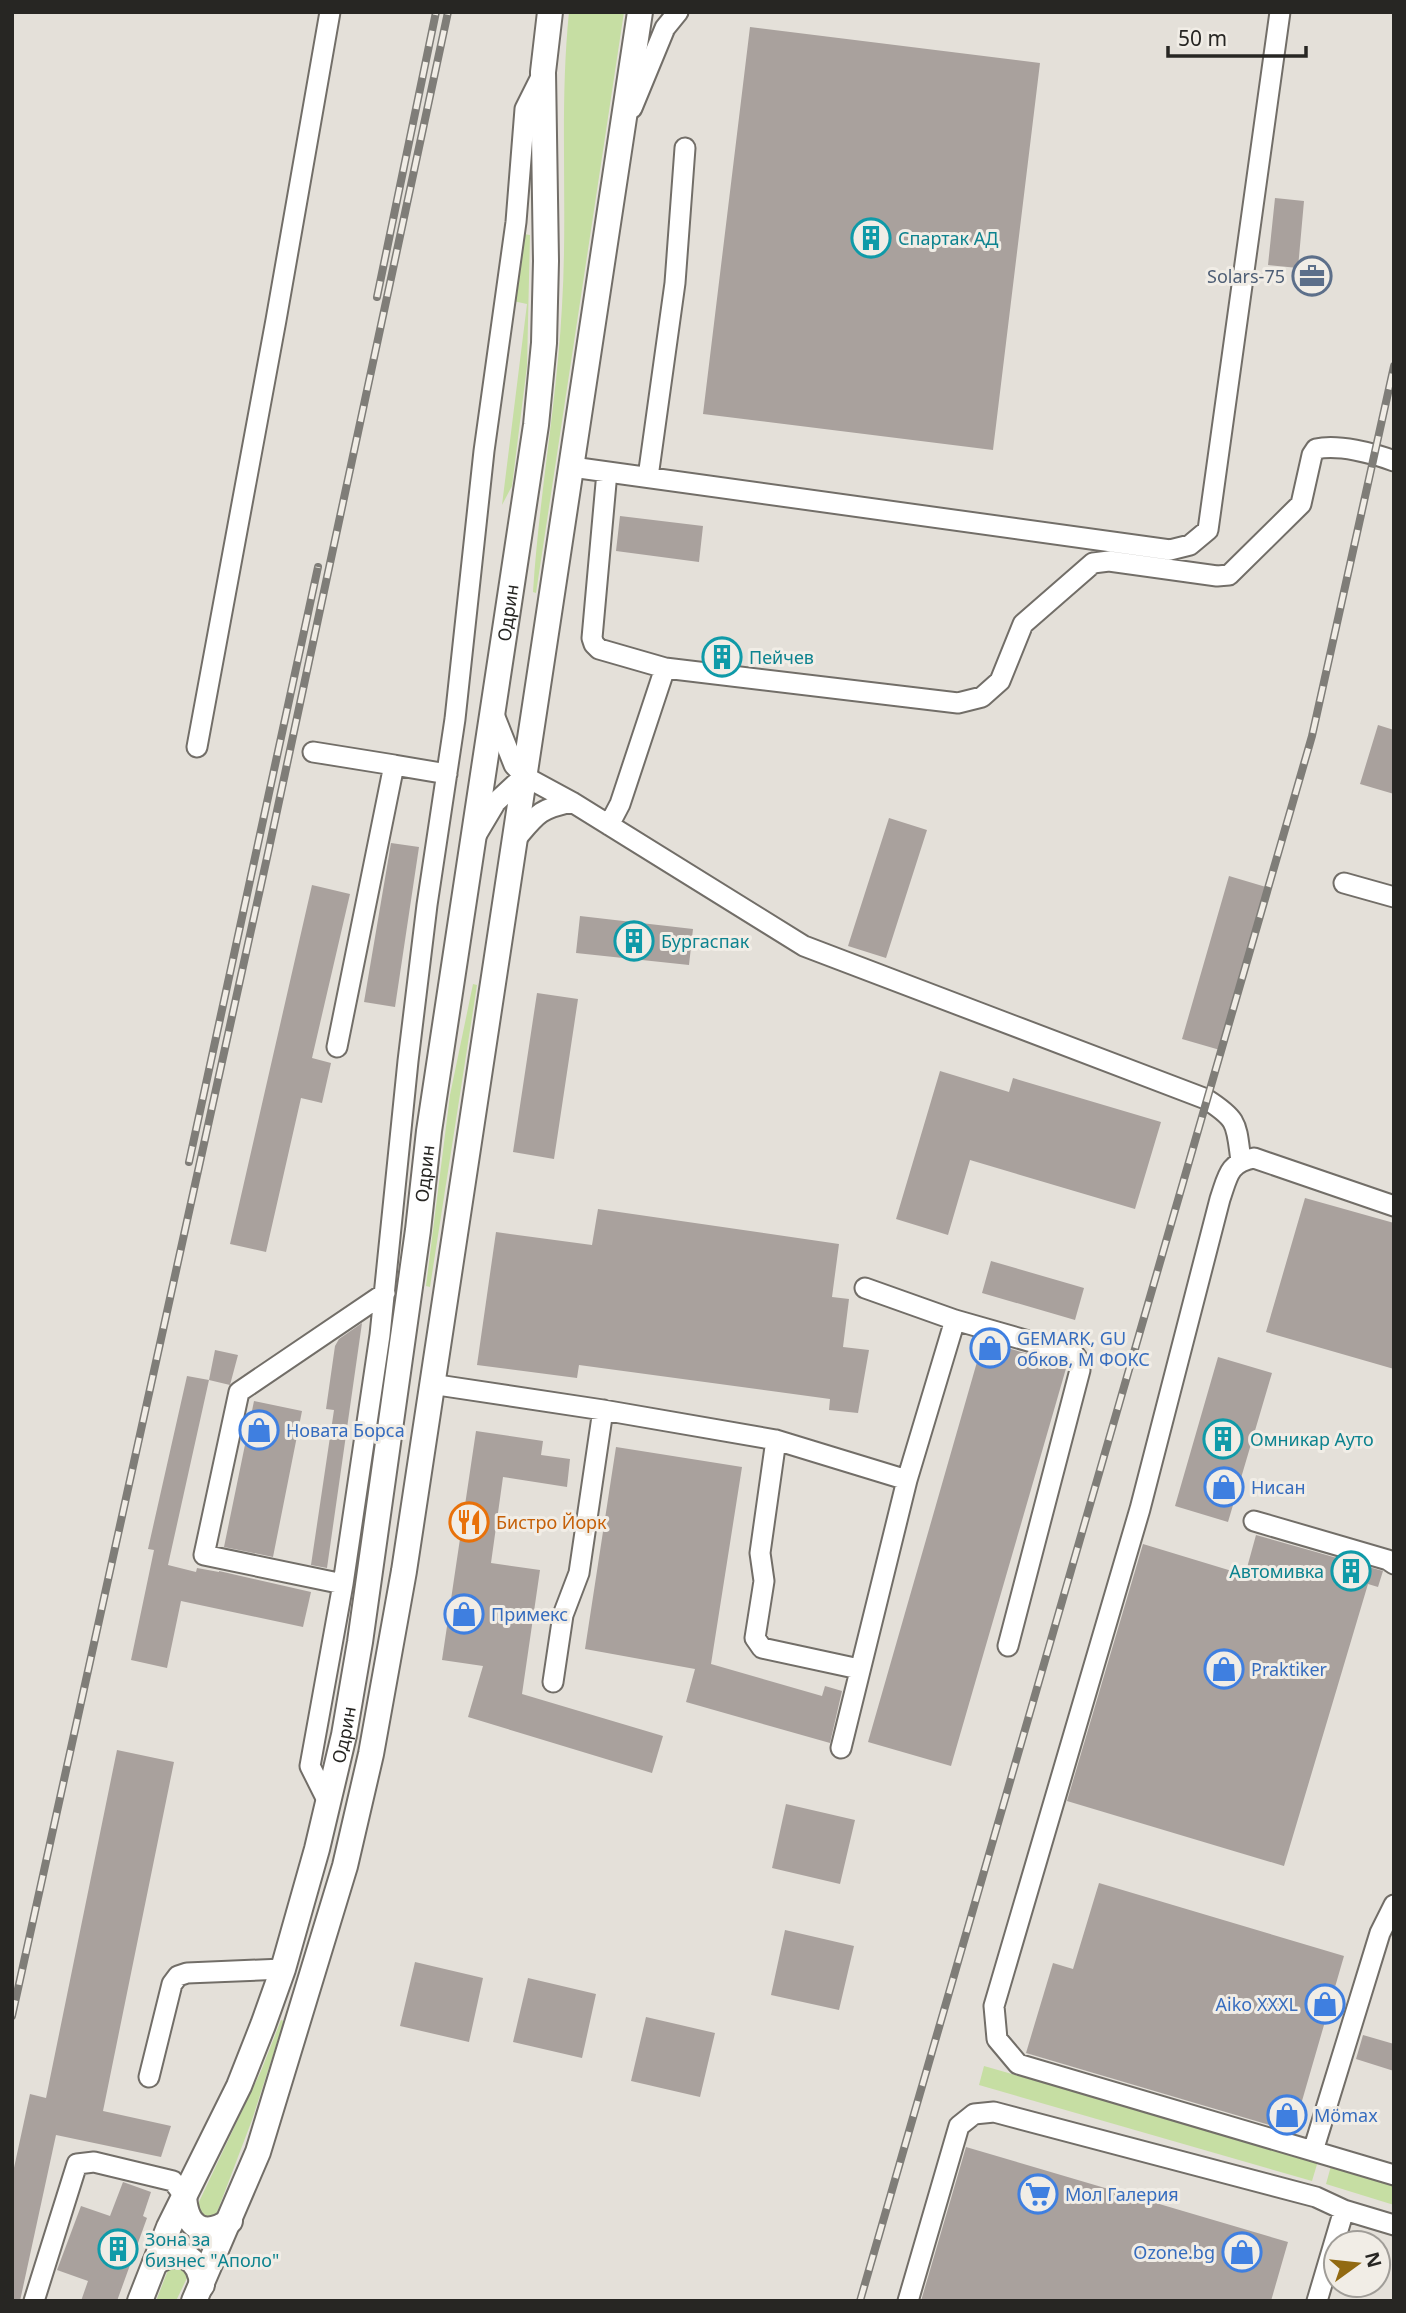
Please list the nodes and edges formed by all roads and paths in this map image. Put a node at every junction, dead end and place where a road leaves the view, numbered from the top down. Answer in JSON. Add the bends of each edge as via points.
{"nodes":[{"id":1,"x":330,"y":12,"type":"edge"},
{"id":2,"x":550,"y":12,"type":"edge"},
{"id":3,"x":640,"y":12,"type":"edge"},
{"id":4,"x":678,"y":12,"type":"edge"},
{"id":5,"x":1280,"y":12,"type":"edge"},
{"id":6,"x":543,"y":72,"type":"junction"},
{"id":7,"x":624,"y":128,"type":"junction"},
{"id":8,"x":685,"y":148,"type":"dead end"},
{"id":9,"x":1394,"y":461,"type":"edge"},
{"id":10,"x":572,"y":467,"type":"junction"},
{"id":11,"x":607,"y":472,"type":"junction"},
{"id":12,"x":648,"y":477,"type":"junction"},
{"id":13,"x":665,"y":668,"type":"junction"},
{"id":14,"x":493,"y":710,"type":"junction"},
{"id":15,"x":197,"y":747,"type":"dead end"},
{"id":16,"x":313,"y":752,"type":"dead end"},
{"id":17,"x":394,"y":765,"type":"junction"},
{"id":18,"x":447,"y":774,"type":"junction"},
{"id":19,"x":524,"y":776,"type":"junction"},
{"id":20,"x":572,"y":802,"type":"junction"},
{"id":21,"x":610,"y":825,"type":"junction"},
{"id":22,"x":516,"y":839,"type":"junction"},
{"id":23,"x":473,"y":841,"type":"junction"},
{"id":24,"x":1344,"y":883,"type":"dead end"},
{"id":25,"x":1394,"y":897,"type":"edge"},
{"id":26,"x":338,"y":1048,"type":"dead end"},
{"id":27,"x":1241,"y":1161,"type":"junction"},
{"id":28,"x":1394,"y":1206,"type":"edge"},
{"id":29,"x":418,"y":1230,"type":"junction"},
{"id":30,"x":865,"y":1288,"type":"dead end"},
{"id":31,"x":385,"y":1293,"type":"junction"},
{"id":32,"x":955,"y":1320,"type":"junction"},
{"id":33,"x":431,"y":1384,"type":"junction"},
{"id":34,"x":603,"y":1410,"type":"junction"},
{"id":35,"x":776,"y":1440,"type":"junction"},
{"id":36,"x":907,"y":1480,"type":"junction"},
{"id":37,"x":1254,"y":1521,"type":"dead end"},
{"id":38,"x":1394,"y":1564,"type":"edge"},
{"id":39,"x":343,"y":1584,"type":"junction"},
{"id":40,"x":1008,"y":1646,"type":"dead end"},
{"id":41,"x":859,"y":1670,"type":"junction"},
{"id":42,"x":553,"y":1682,"type":"dead end"},
{"id":43,"x":841,"y":1748,"type":"dead end"},
{"id":44,"x":328,"y":1802,"type":"junction"},
{"id":45,"x":1394,"y":1905,"type":"edge"},
{"id":46,"x":283,"y":1969,"type":"junction"},
{"id":47,"x":149,"y":2077,"type":"dead end"},
{"id":48,"x":1313,"y":2151,"type":"junction"},
{"id":49,"x":1394,"y":2175,"type":"edge"},
{"id":50,"x":184,"y":2196,"type":"junction"},
{"id":51,"x":1344,"y":2210,"type":"junction"},
{"id":52,"x":230,"y":2221,"type":"junction"},
{"id":53,"x":1394,"y":2224,"type":"edge"},
{"id":54,"x":155,"y":2263,"type":"junction"},
{"id":55,"x":198,"y":2293,"type":"edge"},
{"id":56,"x":34,"y":2301,"type":"edge"},
{"id":57,"x":140,"y":2301,"type":"edge"},
{"id":58,"x":908,"y":2301,"type":"edge"},
{"id":59,"x":1317,"y":2301,"type":"edge"}],
"edges":[{"from":1,"to":15,"type":"street"},
{"from":2,"to":6,"type":"main road","name":"Одрин"},
{"from":3,"to":7,"type":"main road","name":"Одрин"},
{"from":4,"to":7,"type":"street","via":[[665,28]]},
{"from":5,"to":12,"type":"street","via":[[1208,530],[1190,545],[1170,550]]},
{"from":6,"to":14,"type":"main road","name":"Одрин","via":[[544,342]]},
{"from":6,"to":18,"type":"street","via":[[525,109],[516,222]]},
{"from":7,"to":10,"type":"main road","name":"Одрин"},
{"from":8,"to":12,"type":"street","via":[[675,284]]},
{"from":9,"to":13,"type":"street","via":[[1376,454],[1316,449],[1301,504],[1229,575],[1093,563],[1023,624],[1000,681],[982,697],[958,703]]},
{"from":10,"to":11,"type":"street"},
{"from":10,"to":19,"type":"main road","name":"Одрин"},
{"from":11,"to":12,"type":"street"},
{"from":11,"to":13,"type":"street","via":[[592,638],[600,649]]},
{"from":13,"to":21,"type":"street"},
{"from":14,"to":19,"type":"street","via":[[514,765]]},
{"from":14,"to":23,"type":"main road","name":"Одрин"},
{"from":16,"to":17,"type":"street"},
{"from":17,"to":18,"type":"street"},
{"from":17,"to":26,"type":"street"},
{"from":18,"to":31,"type":"street","via":[[408,1061]]},
{"from":19,"to":20,"type":"street"},
{"from":19,"to":22,"type":"main road","name":"Одрин"},
{"from":19,"to":23,"type":"street","via":[[496,802]]},
{"from":20,"to":21,"type":"street"},
{"from":20,"to":22,"type":"street","via":[[549,807]]},
{"from":21,"to":27,"type":"street","via":[[804,946],[1206,1099],[1224,1110],[1236,1126]]},
{"from":22,"to":33,"type":"main road","name":"Одрин"},
{"from":23,"to":29,"type":"main road","name":"Одрин"},
{"from":24,"to":25,"type":"street"},
{"from":27,"to":28,"type":"street","via":[[1254,1158]]},
{"from":27,"to":48,"type":"street","via":[[1230,1169],[1220,1199],[1140,1510],[994,2006],[997,2039],[1018,2064]]},
{"from":29,"to":33,"type":"main road","via":[[424,1263],[413,1356]]},
{"from":29,"to":44,"type":"main road","name":"Одрин","via":[[360,1643]]},
{"from":30,"to":32,"type":"street"},
{"from":31,"to":39,"type":"street"},
{"from":31,"to":39,"type":"street","via":[[239,1392],[204,1555]]},
{"from":32,"to":36,"type":"street"},
{"from":32,"to":40,"type":"street","via":[[1074,1354],[1079,1362]]},
{"from":33,"to":34,"type":"street"},
{"from":33,"to":52,"type":"main road","name":"Одрин","via":[[387,1674],[345,1866],[258,2152]]},
{"from":34,"to":35,"type":"street"},
{"from":34,"to":42,"type":"street","via":[[579,1573],[563,1615]]},
{"from":35,"to":36,"type":"street"},
{"from":35,"to":41,"type":"street","via":[[760,1553],[764,1581],[755,1638],[762,1648]]},
{"from":36,"to":41,"type":"street"},
{"from":37,"to":38,"type":"street"},
{"from":39,"to":44,"type":"street","via":[[310,1766]]},
{"from":41,"to":43,"type":"street"},
{"from":44,"to":46,"type":"main road","name":"Одрин"},
{"from":45,"to":48,"type":"street","via":[[1380,1933]]},
{"from":46,"to":47,"type":"street","via":[[178,1976],[172,1984]]},
{"from":46,"to":50,"type":"main road","name":"Одрин","via":[[239,2086]]},
{"from":48,"to":49,"type":"street"},
{"from":50,"to":52,"type":"main road","via":[[185,2212],[198,2227],[218,2229]]},
{"from":50,"to":54,"type":"main road","name":"Одрин"},
{"from":50,"to":56,"type":"street","via":[[173,2180],[94,2162],[77,2164]]},
{"from":51,"to":53,"type":"street"},
{"from":51,"to":58,"type":"street","via":[[1316,2197],[994,2112],[974,2114],[959,2126]]},
{"from":51,"to":59,"type":"street"},
{"from":52,"to":55,"type":"main road","name":"Одрин"},
{"from":54,"to":55,"type":"main road","via":[[176,2254],[187,2257],[201,2273]]},
{"from":54,"to":57,"type":"main road","name":"Одрин"}]}
